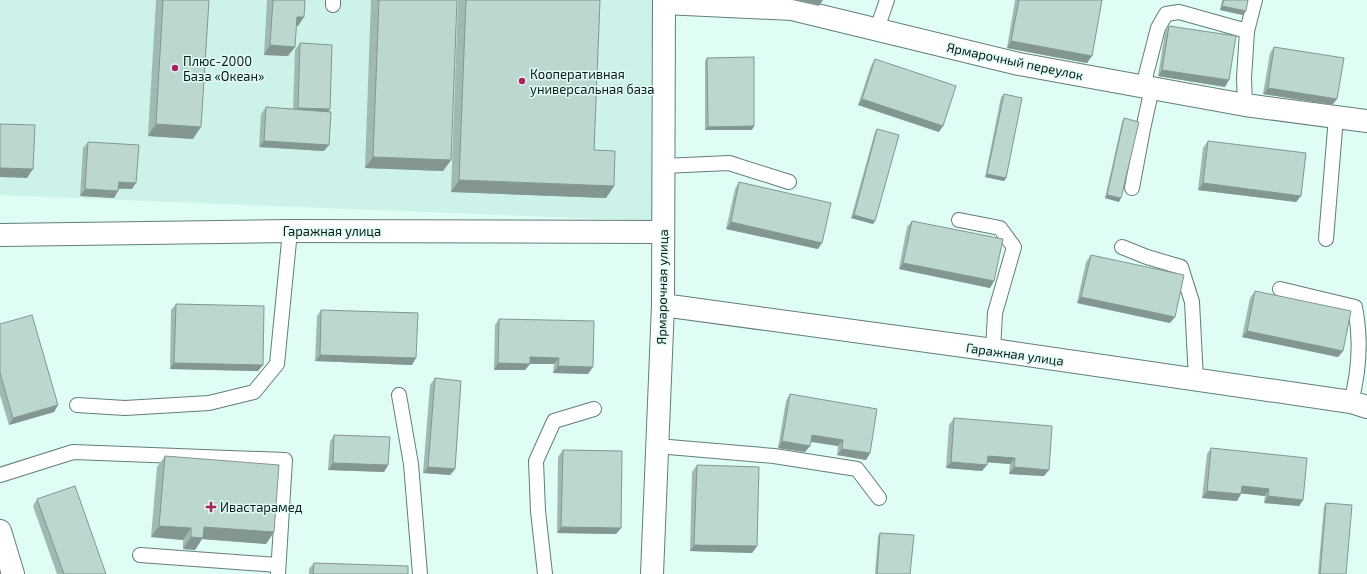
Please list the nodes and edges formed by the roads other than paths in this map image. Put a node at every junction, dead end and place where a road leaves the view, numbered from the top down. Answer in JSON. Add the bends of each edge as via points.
{"nodes":[{"id":1,"x":887,"y":0,"type":"edge"},
{"id":2,"x":1255,"y":0,"type":"edge"},
{"id":3,"x":664,"y":2,"type":"edge"},
{"id":4,"x":782,"y":4,"type":"edge"},
{"id":5,"x":877,"y":29,"type":"junction"},
{"id":6,"x":1247,"y":31,"type":"junction"},
{"id":7,"x":1147,"y":87,"type":"junction"},
{"id":8,"x":1245,"y":105,"type":"junction"},
{"id":9,"x":1336,"y":117,"type":"junction"},
{"id":10,"x":1367,"y":121,"type":"edge"},
{"id":11,"x":663,"y":166,"type":"junction"},
{"id":12,"x":789,"y":182,"type":"dead end"},
{"id":13,"x":1132,"y":188,"type":"dead end"},
{"id":14,"x":959,"y":220,"type":"dead end"},
{"id":15,"x":290,"y":231,"type":"junction"},
{"id":16,"x":664,"y":232,"type":"junction"},
{"id":17,"x":0,"y":235,"type":"edge"},
{"id":18,"x":1326,"y":239,"type":"dead end"},
{"id":19,"x":1122,"y":247,"type":"dead end"},
{"id":20,"x":1280,"y":289,"type":"dead end"},
{"id":21,"x":663,"y":305,"type":"junction"},
{"id":22,"x":994,"y":350,"type":"junction"},
{"id":23,"x":1196,"y":380,"type":"junction"},
{"id":24,"x":399,"y":395,"type":"dead end"},
{"id":25,"x":1359,"y":404,"type":"edge"},
{"id":26,"x":77,"y":406,"type":"dead end"},
{"id":27,"x":594,"y":409,"type":"dead end"},
{"id":28,"x":657,"y":446,"type":"junction"},
{"id":29,"x":0,"y":475,"type":"edge"},
{"id":30,"x":879,"y":498,"type":"dead end"},
{"id":31,"x":0,"y":531,"type":"edge"},
{"id":32,"x":140,"y":555,"type":"dead end"},
{"id":33,"x":278,"y":569,"type":"edge"},
{"id":34,"x":13,"y":574,"type":"edge"},
{"id":35,"x":420,"y":574,"type":"edge"},
{"id":36,"x":544,"y":574,"type":"edge"},
{"id":37,"x":652,"y":574,"type":"edge"}],
"edges":[{"from":1,"to":5,"type":"lane"},
{"from":2,"to":6,"type":"lane"},
{"from":3,"to":4,"type":"street","name":"Ярмарочный переулок"},
{"from":3,"to":11,"type":"street","name":"Ярмарочная улица"},
{"from":4,"to":5,"type":"street","name":"Ярмарочный переулок","via":[[792,9]]},
{"from":5,"to":7,"type":"street","name":"Ярмарочный переулок","via":[[1019,64]]},
{"from":6,"to":7,"type":"lane","via":[[1179,12],[1166,14],[1158,28]]},
{"from":6,"to":8,"type":"lane"},
{"from":7,"to":8,"type":"street","name":"Ярмарочный переулок"},
{"from":7,"to":13,"type":"lane","via":[[1143,129]]},
{"from":8,"to":9,"type":"street","name":"Ярмарочный переулок"},
{"from":9,"to":10,"type":"street","name":"Ярмарочный переулок"},
{"from":9,"to":18,"type":"lane"},
{"from":11,"to":12,"type":"lane","via":[[729,164]]},
{"from":11,"to":16,"type":"street","name":"Ярмарочная улица"},
{"from":14,"to":22,"type":"lane","via":[[1000,228],[1014,247],[995,313]]},
{"from":15,"to":16,"type":"street","name":"Гаражная улица"},
{"from":15,"to":17,"type":"street","name":"Гаражная улица"},
{"from":15,"to":26,"type":"lane","via":[[277,364],[254,392],[209,403],[125,408]]},
{"from":16,"to":21,"type":"street","name":"Ярмарочная улица"},
{"from":19,"to":23,"type":"lane","via":[[1181,267],[1192,302]]},
{"from":20,"to":25,"type":"lane","via":[[1355,307],[1358,324]]},
{"from":21,"to":22,"type":"street","name":"Гаражная улица"},
{"from":21,"to":28,"type":"street","name":"Ярмарочная улица"},
{"from":22,"to":23,"type":"street","name":"Гаражная улица"},
{"from":23,"to":25,"type":"street","name":"Гаражная улица"},
{"from":24,"to":35,"type":"lane","via":[[411,464]]},
{"from":27,"to":36,"type":"lane","via":[[554,421],[536,461]]},
{"from":28,"to":30,"type":"lane","via":[[774,456],[857,468]]},
{"from":28,"to":37,"type":"street","name":"Ярмарочная улица"},
{"from":29,"to":33,"type":"lane","via":[[73,452],[285,460]]},
{"from":31,"to":34,"type":"street"},
{"from":32,"to":33,"type":"lane"}]}
